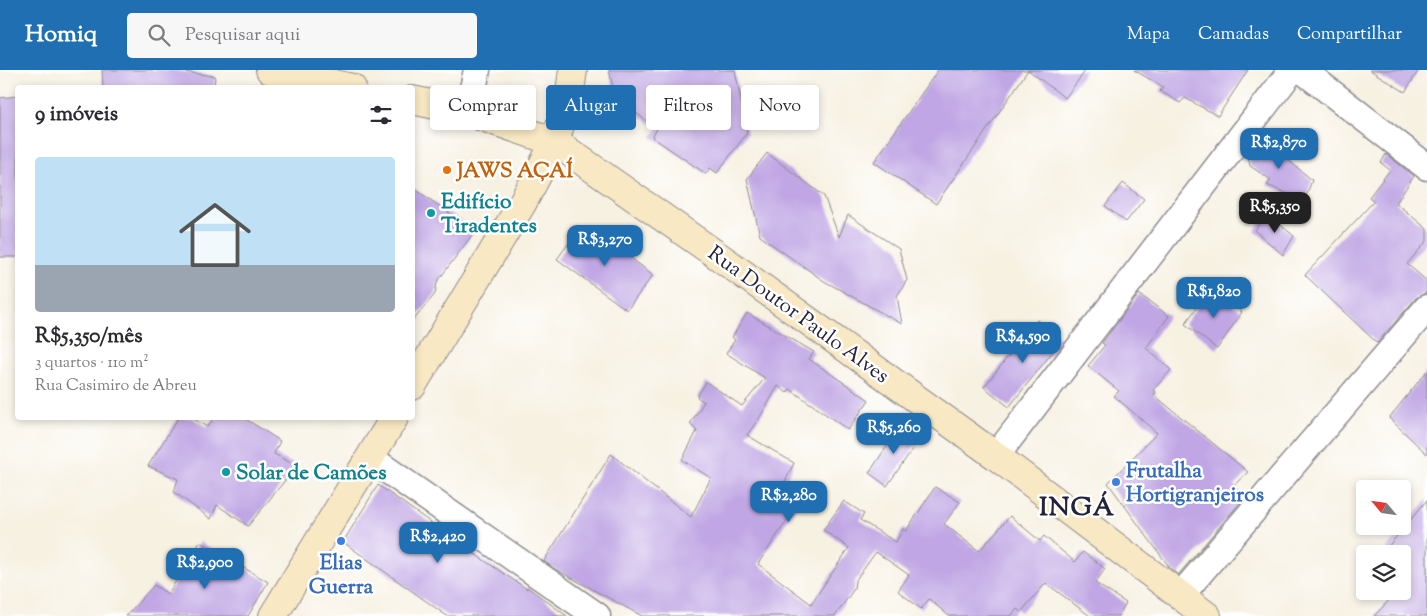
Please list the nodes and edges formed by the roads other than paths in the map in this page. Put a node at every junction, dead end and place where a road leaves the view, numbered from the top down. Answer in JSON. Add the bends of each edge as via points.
{"nodes":[{"id":1,"x":270,"y":70,"type":"edge"},
{"id":2,"x":477,"y":70,"type":"edge"},
{"id":3,"x":572,"y":70,"type":"edge"},
{"id":4,"x":1292,"y":70,"type":"edge"},
{"id":5,"x":1302,"y":70,"type":"edge"},
{"id":6,"x":338,"y":85,"type":"edge"},
{"id":7,"x":474,"y":85,"type":"edge"},
{"id":8,"x":415,"y":101,"type":"edge"},
{"id":9,"x":430,"y":104,"type":"edge"},
{"id":10,"x":520,"y":130,"type":"edge"},
{"id":11,"x":555,"y":142,"type":"junction"},
{"id":12,"x":1427,"y":167,"type":"edge"},
{"id":13,"x":1427,"y":308,"type":"edge"},
{"id":14,"x":415,"y":381,"type":"edge"},
{"id":15,"x":393,"y":420,"type":"edge"},
{"id":16,"x":996,"y":456,"type":"junction"},
{"id":17,"x":370,"y":458,"type":"junction"},
{"id":18,"x":1180,"y":596,"type":"junction"},
{"id":19,"x":274,"y":616,"type":"edge"},
{"id":20,"x":597,"y":616,"type":"edge"},
{"id":21,"x":1207,"y":616,"type":"edge"}],
"edges":[{"from":1,"to":6,"type":"main road"},
{"from":2,"to":7,"type":"street"},
{"from":3,"to":11,"type":"main road","via":[[570,92]]},
{"from":4,"to":16,"type":"street"},
{"from":5,"to":12,"type":"street"},
{"from":8,"to":9,"type":"main road","name":"Rua Doutor Paulo Alves"},
{"from":10,"to":11,"type":"main road","name":"Rua Doutor Paulo Alves"},
{"from":11,"to":14,"type":"main road","via":[[523,202]]},
{"from":11,"to":16,"type":"main road","name":"Rua Doutor Paulo Alves"},
{"from":13,"to":18,"type":"street"},
{"from":15,"to":17,"type":"main road"},
{"from":16,"to":18,"type":"main road","name":"Rua Doutor Paulo Alves"},
{"from":17,"to":19,"type":"main road"},
{"from":17,"to":20,"type":"street"},
{"from":18,"to":21,"type":"main road","name":"Rua Doutor Paulo Alves"}]}
